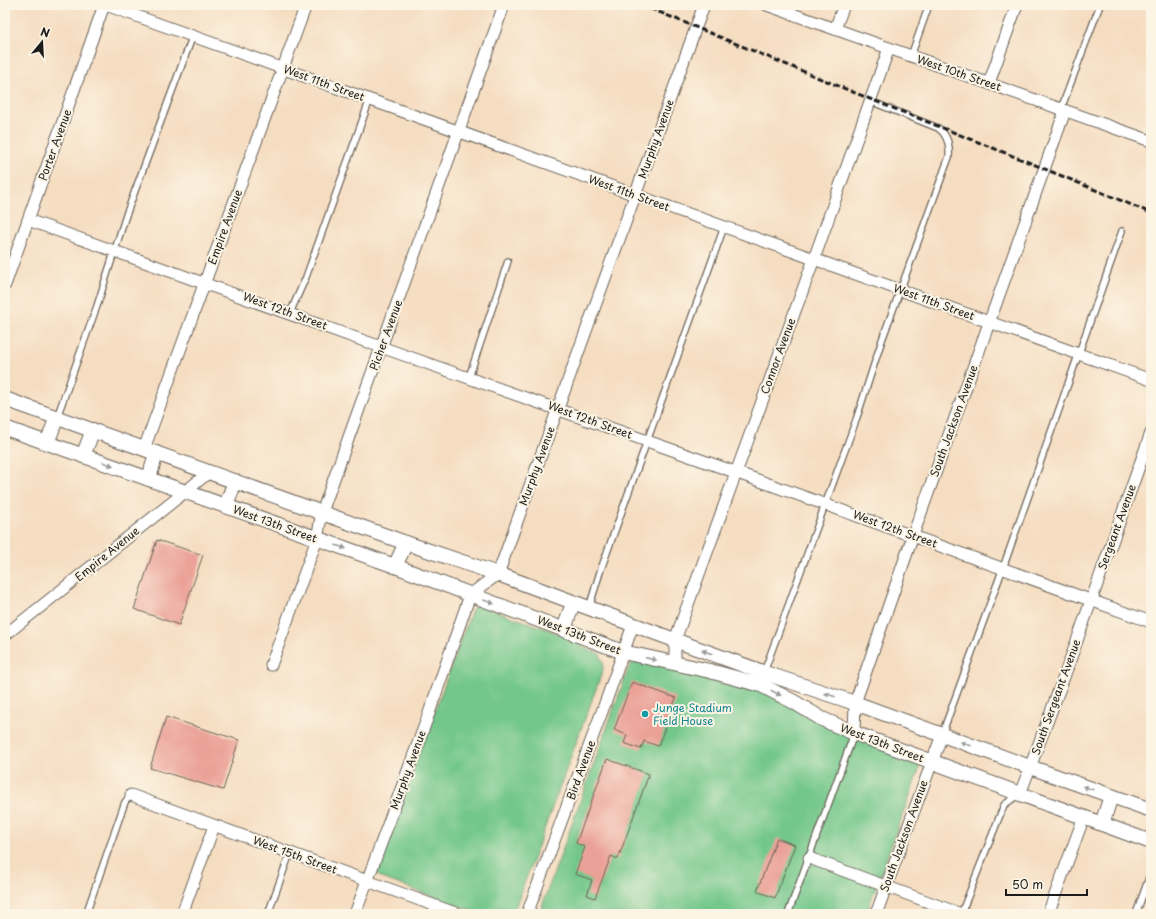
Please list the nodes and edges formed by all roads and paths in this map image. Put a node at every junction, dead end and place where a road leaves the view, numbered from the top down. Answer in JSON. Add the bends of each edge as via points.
{"nodes":[{"id":1,"x":105,"y":5,"type":"edge"},
{"id":2,"x":306,"y":5,"type":"edge"},
{"id":3,"x":504,"y":5,"type":"edge"},
{"id":4,"x":704,"y":5,"type":"edge"},
{"id":5,"x":767,"y":5,"type":"edge"},
{"id":6,"x":844,"y":5,"type":"edge"},
{"id":7,"x":929,"y":5,"type":"edge"},
{"id":8,"x":1017,"y":5,"type":"edge"},
{"id":9,"x":1100,"y":5,"type":"edge"},
{"id":10,"x":835,"y":29,"type":"junction"},
{"id":11,"x":193,"y":35,"type":"junction"},
{"id":12,"x":888,"y":48,"type":"junction"},
{"id":13,"x":910,"y":56,"type":"junction"},
{"id":14,"x":282,"y":68,"type":"junction"},
{"id":15,"x":989,"y":83,"type":"junction"},
{"id":16,"x":370,"y":99,"type":"junction"},
{"id":17,"x":870,"y":101,"type":"junction"},
{"id":18,"x":1063,"y":110,"type":"junction"},
{"id":19,"x":459,"y":131,"type":"junction"},
{"id":20,"x":1151,"y":141,"type":"edge"},
{"id":21,"x":636,"y":195,"type":"junction"},
{"id":22,"x":28,"y":220,"type":"junction"},
{"id":23,"x":724,"y":227,"type":"junction"},
{"id":24,"x":1122,"y":231,"type":"dead end"},
{"id":25,"x":115,"y":251,"type":"junction"},
{"id":26,"x":814,"y":259,"type":"junction"},
{"id":27,"x":508,"y":261,"type":"dead end"},
{"id":28,"x":205,"y":283,"type":"junction"},
{"id":29,"x":5,"y":285,"type":"edge"},
{"id":30,"x":900,"y":290,"type":"junction"},
{"id":31,"x":290,"y":314,"type":"junction"},
{"id":32,"x":990,"y":322,"type":"junction"},
{"id":33,"x":381,"y":347,"type":"junction"},
{"id":34,"x":1078,"y":354,"type":"junction"},
{"id":35,"x":469,"y":377,"type":"junction"},
{"id":36,"x":1151,"y":380,"type":"edge"},
{"id":37,"x":5,"y":398,"type":"edge"},
{"id":38,"x":558,"y":409,"type":"junction"},
{"id":39,"x":57,"y":417,"type":"junction"},
{"id":40,"x":5,"y":428,"type":"edge"},
{"id":41,"x":93,"y":430,"type":"junction"},
{"id":42,"x":1151,"y":433,"type":"edge"},
{"id":43,"x":647,"y":441,"type":"junction"},
{"id":44,"x":47,"y":443,"type":"junction"},
{"id":45,"x":150,"y":451,"type":"junction"},
{"id":46,"x":83,"y":456,"type":"junction"},
{"id":47,"x":209,"y":472,"type":"junction"},
{"id":48,"x":736,"y":472,"type":"junction"},
{"id":49,"x":149,"y":478,"type":"junction"},
{"id":50,"x":234,"y":481,"type":"junction"},
{"id":51,"x":186,"y":492,"type":"junction"},
{"id":52,"x":825,"y":504,"type":"junction"},
{"id":53,"x":226,"y":506,"type":"junction"},
{"id":54,"x":322,"y":512,"type":"junction"},
{"id":55,"x":913,"y":536,"type":"junction"},
{"id":56,"x":317,"y":539,"type":"junction"},
{"id":57,"x":406,"y":543,"type":"junction"},
{"id":58,"x":395,"y":566,"type":"junction"},
{"id":59,"x":1003,"y":568,"type":"junction"},
{"id":60,"x":498,"y":574,"type":"junction"},
{"id":61,"x":470,"y":595,"type":"junction"},
{"id":62,"x":1091,"y":599,"type":"junction"},
{"id":63,"x":573,"y":602,"type":"junction"},
{"id":64,"x":589,"y":608,"type":"junction"},
{"id":65,"x":1151,"y":622,"type":"edge"},
{"id":66,"x":633,"y":625,"type":"junction"},
{"id":67,"x":564,"y":629,"type":"junction"},
{"id":68,"x":5,"y":635,"type":"edge"},
{"id":69,"x":675,"y":640,"type":"junction"},
{"id":70,"x":623,"y":652,"type":"junction"},
{"id":71,"x":675,"y":664,"type":"junction"},
{"id":72,"x":271,"y":665,"type":"dead end"},
{"id":73,"x":764,"y":672,"type":"junction"},
{"id":74,"x":855,"y":703,"type":"junction"},
{"id":75,"x":854,"y":733,"type":"junction"},
{"id":76,"x":942,"y":735,"type":"junction"},
{"id":77,"x":932,"y":762,"type":"junction"},
{"id":78,"x":1030,"y":767,"type":"junction"},
{"id":79,"x":1020,"y":794,"type":"junction"},
{"id":80,"x":131,"y":795,"type":"joint"},
{"id":81,"x":1111,"y":796,"type":"junction"},
{"id":82,"x":1151,"y":810,"type":"edge"},
{"id":83,"x":1084,"y":817,"type":"junction"},
{"id":84,"x":1102,"y":824,"type":"junction"},
{"id":85,"x":214,"y":826,"type":"junction"},
{"id":86,"x":1151,"y":842,"type":"edge"},
{"id":87,"x":290,"y":853,"type":"junction"},
{"id":88,"x":809,"y":858,"type":"junction"},
{"id":89,"x":1151,"y":872,"type":"edge"},
{"id":90,"x":367,"y":881,"type":"junction"},
{"id":91,"x":886,"y":887,"type":"junction"},
{"id":92,"x":441,"y":911,"type":"edge"},
{"id":93,"x":86,"y":914,"type":"edge"},
{"id":94,"x":182,"y":914,"type":"edge"},
{"id":95,"x":268,"y":914,"type":"edge"},
{"id":96,"x":354,"y":914,"type":"edge"},
{"id":97,"x":458,"y":914,"type":"edge"},
{"id":98,"x":527,"y":914,"type":"edge"},
{"id":99,"x":788,"y":914,"type":"edge"},
{"id":100,"x":876,"y":914,"type":"edge"},
{"id":101,"x":961,"y":914,"type":"edge"},
{"id":102,"x":1048,"y":914,"type":"edge"},
{"id":103,"x":1136,"y":914,"type":"edge"}],
"edges":[{"from":1,"to":11,"type":"street","name":"West 11th Street"},
{"from":1,"to":22,"type":"street","name":"Porter Avenue"},
{"from":2,"to":14,"type":"street","name":"Empire Avenue"},
{"from":3,"to":19,"type":"street","name":"Picher Avenue"},
{"from":4,"to":21,"type":"street","name":"Murphy Avenue"},
{"from":5,"to":10,"type":"street","name":"West 10th Street"},
{"from":6,"to":10,"type":"street"},
{"from":7,"to":13,"type":"lane"},
{"from":8,"to":15,"type":"street"},
{"from":9,"to":18,"type":"lane"},
{"from":10,"to":12,"type":"street","name":"West 10th Street"},
{"from":11,"to":14,"type":"street","name":"West 11th Street"},
{"from":11,"to":25,"type":"lane"},
{"from":12,"to":13,"type":"street","name":"West 10th Street"},
{"from":12,"to":17,"type":"street","name":"Connor Avenue"},
{"from":13,"to":15,"type":"street","name":"West 10th Street"},
{"from":14,"to":16,"type":"street","name":"West 11th Street"},
{"from":14,"to":28,"type":"street","name":"Empire Avenue"},
{"from":15,"to":18,"type":"street","name":"West 10th Street"},
{"from":16,"to":19,"type":"street","name":"West 11th Street"},
{"from":16,"to":31,"type":"lane","via":[[306,277]]},
{"from":17,"to":26,"type":"street","name":"Connor Avenue"},
{"from":17,"to":30,"type":"lane","via":[[938,128],[944,133],[950,150]]},
{"from":18,"to":20,"type":"street","name":"West 10th Street"},
{"from":18,"to":32,"type":"street","name":"South Jackson Avenue"},
{"from":19,"to":21,"type":"street","name":"West 11th Street"},
{"from":19,"to":33,"type":"street","name":"Picher Avenue"},
{"from":21,"to":23,"type":"street","name":"West 11th Street"},
{"from":21,"to":38,"type":"street","name":"Murphy Avenue"},
{"from":22,"to":25,"type":"street","name":"West 12th Street"},
{"from":22,"to":29,"type":"street","name":"Porter Avenue"},
{"from":23,"to":26,"type":"street","name":"West 11th Street"},
{"from":23,"to":43,"type":"lane"},
{"from":24,"to":34,"type":"lane"},
{"from":25,"to":28,"type":"street","name":"West 12th Street"},
{"from":25,"to":39,"type":"lane"},
{"from":26,"to":30,"type":"street","name":"West 11th Street"},
{"from":26,"to":48,"type":"street","name":"Connor Avenue"},
{"from":27,"to":35,"type":"lane"},
{"from":28,"to":31,"type":"street","name":"West 12th Street"},
{"from":28,"to":45,"type":"street","name":"Empire Avenue"},
{"from":30,"to":32,"type":"street","name":"West 11th Street"},
{"from":30,"to":52,"type":"lane"},
{"from":31,"to":33,"type":"street","name":"West 12th Street"},
{"from":32,"to":34,"type":"street","name":"West 11th Street"},
{"from":32,"to":55,"type":"street","name":"South Jackson Avenue"},
{"from":33,"to":35,"type":"street","name":"West 12th Street"},
{"from":33,"to":54,"type":"street","name":"Picher Avenue"},
{"from":34,"to":36,"type":"street","name":"West 11th Street"},
{"from":34,"to":59,"type":"lane"},
{"from":35,"to":38,"type":"street","name":"West 12th Street"},
{"from":37,"to":39,"type":"street"},
{"from":38,"to":43,"type":"street","name":"West 12th Street"},
{"from":38,"to":60,"type":"street","name":"Murphy Avenue"},
{"from":39,"to":41,"type":"street"},
{"from":39,"to":44,"type":"street"},
{"from":40,"to":44,"type":"street","name":"West 13th Street"},
{"from":41,"to":45,"type":"street"},
{"from":41,"to":46,"type":"street"},
{"from":42,"to":62,"type":"street","name":"Sergeant Avenue"},
{"from":43,"to":48,"type":"street","name":"West 12th Street"},
{"from":43,"to":64,"type":"lane"},
{"from":44,"to":46,"type":"street","name":"West 13th Street"},
{"from":45,"to":47,"type":"street"},
{"from":45,"to":49,"type":"street"},
{"from":46,"to":49,"type":"street","name":"West 13th Street","one_way":true},
{"from":47,"to":50,"type":"street"},
{"from":47,"to":51,"type":"street","name":"Empire Avenue"},
{"from":48,"to":52,"type":"street","name":"West 12th Street"},
{"from":48,"to":69,"type":"street","name":"Connor Avenue"},
{"from":49,"to":51,"type":"street","name":"West 13th Street"},
{"from":50,"to":53,"type":"street"},
{"from":50,"to":54,"type":"street"},
{"from":51,"to":53,"type":"street","name":"West 13th Street"},
{"from":51,"to":68,"type":"street","name":"Empire Avenue"},
{"from":52,"to":55,"type":"street","name":"West 12th Street"},
{"from":52,"to":73,"type":"lane"},
{"from":53,"to":56,"type":"street","name":"West 13th Street"},
{"from":54,"to":56,"type":"street","name":"Picher Avenue"},
{"from":54,"to":57,"type":"street"},
{"from":55,"to":59,"type":"street","name":"West 12th Street"},
{"from":55,"to":74,"type":"street","name":"South Jackson Avenue"},
{"from":56,"to":58,"type":"street","name":"West 13th Street","one_way":true},
{"from":56,"to":72,"type":"street","name":"Picher Avenue"},
{"from":57,"to":58,"type":"street"},
{"from":57,"to":60,"type":"street"},
{"from":58,"to":61,"type":"street","name":"West 13th Street"},
{"from":59,"to":62,"type":"street","name":"West 12th Street"},
{"from":59,"to":76,"type":"lane"},
{"from":60,"to":61,"type":"street"},
{"from":60,"to":63,"type":"street"},
{"from":61,"to":67,"type":"street","name":"West 13th Street","one_way":true},
{"from":61,"to":90,"type":"street","name":"Murphy Avenue"},
{"from":62,"to":65,"type":"street","name":"West 12th Street"},
{"from":62,"to":78,"type":"street","name":"South Sergeant Avenue"},
{"from":63,"to":64,"type":"street"},
{"from":63,"to":67,"type":"street"},
{"from":64,"to":66,"type":"street"},
{"from":66,"to":69,"type":"street"},
{"from":66,"to":70,"type":"street","name":"Bird Avenue"},
{"from":67,"to":70,"type":"street","name":"West 13th Street"},
{"from":69,"to":71,"type":"street","name":"Connor Avenue"},
{"from":73,"to":69,"type":"street","one_way":true},
{"from":70,"to":71,"type":"street","name":"West 13th Street","one_way":true},
{"from":70,"to":98,"type":"street","name":"Bird Avenue"},
{"from":71,"to":75,"type":"street","name":"West 13th Street","one_way":true,"via":[[761,686]]},
{"from":74,"to":73,"type":"street","one_way":true},
{"from":74,"to":75,"type":"street","name":"South Jackson Avenue"},
{"from":74,"to":76,"type":"street"},
{"from":75,"to":77,"type":"street","name":"West 13th Street"},
{"from":75,"to":88,"type":"lane"},
{"from":76,"to":77,"type":"street","name":"South Jackson Avenue"},
{"from":78,"to":76,"type":"street","one_way":true},
{"from":77,"to":79,"type":"street","name":"West 13th Street"},
{"from":77,"to":91,"type":"street","name":"South Jackson Avenue"},
{"from":78,"to":79,"type":"street","name":"South Sergeant Avenue"},
{"from":81,"to":78,"type":"street","one_way":true},
{"from":79,"to":83,"type":"street","name":"West 13th Street"},
{"from":79,"to":101,"type":"lane","via":[[1004,805]]},
{"from":80,"to":85,"type":"street","name":"West 15th Street"},
{"from":80,"to":93,"type":"lane","via":[[124,802]]},
{"from":81,"to":82,"type":"street"},
{"from":81,"to":84,"type":"street"},
{"from":83,"to":84,"type":"street","name":"West 13th Street"},
{"from":83,"to":102,"type":"street"},
{"from":84,"to":86,"type":"street","name":"West 13th Street"},
{"from":85,"to":87,"type":"street","name":"West 15th Street"},
{"from":85,"to":94,"type":"street"},
{"from":87,"to":90,"type":"street","name":"West 15th Street"},
{"from":87,"to":95,"type":"lane"},
{"from":88,"to":91,"type":"street"},
{"from":88,"to":99,"type":"lane"},
{"from":89,"to":103,"type":"lane"},
{"from":90,"to":92,"type":"street","name":"West 15th Street"},
{"from":90,"to":96,"type":"street","name":"Murphy Avenue"},
{"from":91,"to":100,"type":"street","name":"South Jackson Avenue"},
{"from":91,"to":101,"type":"street"},
{"from":92,"to":97,"type":"street","name":"West 15th Street"}]}
